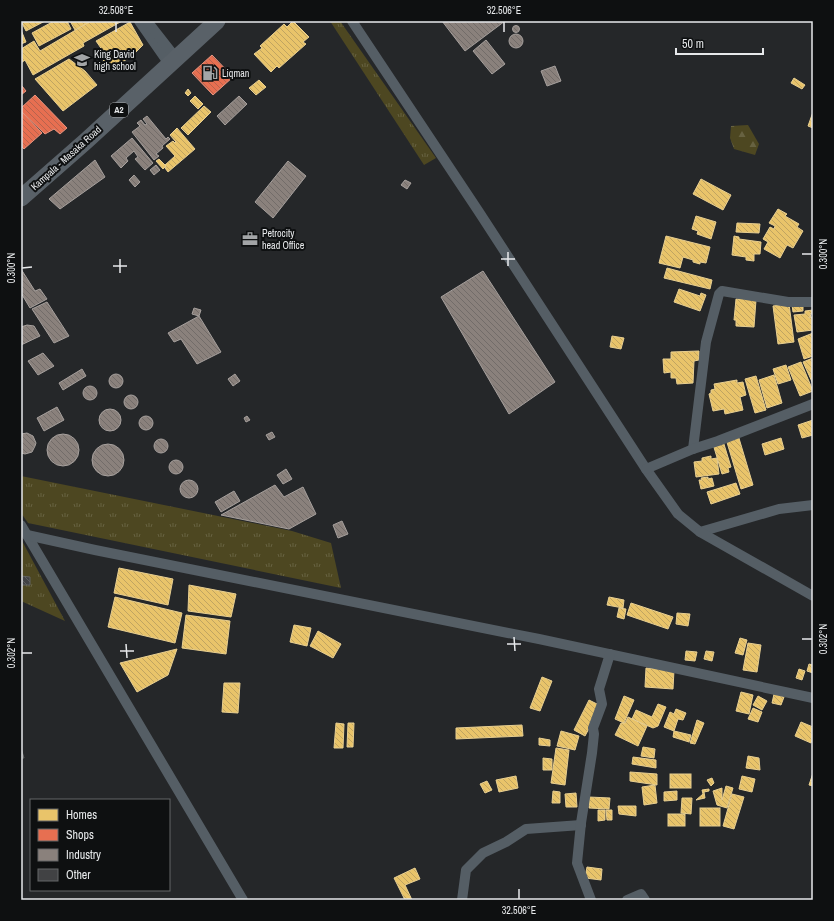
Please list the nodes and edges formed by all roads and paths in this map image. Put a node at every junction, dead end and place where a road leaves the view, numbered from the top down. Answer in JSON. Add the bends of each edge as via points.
{"nodes":[{"id":1,"x":139,"y":21,"type":"edge"},
{"id":2,"x":147,"y":21,"type":"edge"},
{"id":3,"x":217,"y":21,"type":"edge"},
{"id":4,"x":352,"y":21,"type":"edge"},
{"id":5,"x":172,"y":61,"type":"junction"},
{"id":6,"x":21,"y":198,"type":"edge"},
{"id":7,"x":813,"y":302,"type":"edge"},
{"id":8,"x":813,"y":404,"type":"edge"},
{"id":9,"x":693,"y":449,"type":"junction"},
{"id":10,"x":646,"y":469,"type":"junction"},
{"id":11,"x":813,"y":505,"type":"edge"},
{"id":12,"x":21,"y":525,"type":"edge"},
{"id":13,"x":700,"y":532,"type":"junction"},
{"id":14,"x":27,"y":535,"type":"junction"},
{"id":15,"x":813,"y":596,"type":"edge"},
{"id":16,"x":610,"y":654,"type":"junction"},
{"id":17,"x":813,"y":698,"type":"edge"},
{"id":18,"x":581,"y":825,"type":"junction"},
{"id":19,"x":243,"y":900,"type":"edge"},
{"id":20,"x":462,"y":900,"type":"edge"},
{"id":21,"x":591,"y":900,"type":"edge"},
{"id":22,"x":627,"y":900,"type":"edge"},
{"id":23,"x":645,"y":900,"type":"edge"}],
"edges":[{"from":1,"to":5,"type":"street"},
{"from":2,"to":5,"type":"street"},
{"from":3,"to":5,"type":"highway","name":"Kampala - Masaka Road","number":"A2"},
{"from":4,"to":10,"type":"street"},
{"from":5,"to":6,"type":"highway","name":"Kampala - Masaka Road","number":"A2"},
{"from":7,"to":9,"type":"street","via":[[788,302],[722,291],[719,294],[706,342]]},
{"from":8,"to":9,"type":"street"},
{"from":9,"to":10,"type":"street"},
{"from":10,"to":13,"type":"street","via":[[678,514]]},
{"from":11,"to":13,"type":"street","via":[[779,509]]},
{"from":12,"to":14,"type":"street"},
{"from":13,"to":15,"type":"street"},
{"from":14,"to":16,"type":"street"},
{"from":14,"to":19,"type":"street"},
{"from":16,"to":17,"type":"street"},
{"from":16,"to":18,"type":"street","via":[[599,689],[602,704],[593,728],[592,753]]},
{"from":18,"to":20,"type":"street","via":[[526,829],[483,853],[466,870]]},
{"from":18,"to":21,"type":"street","via":[[577,863]]},
{"from":22,"to":23,"type":"street","via":[[641,894]]}]}
